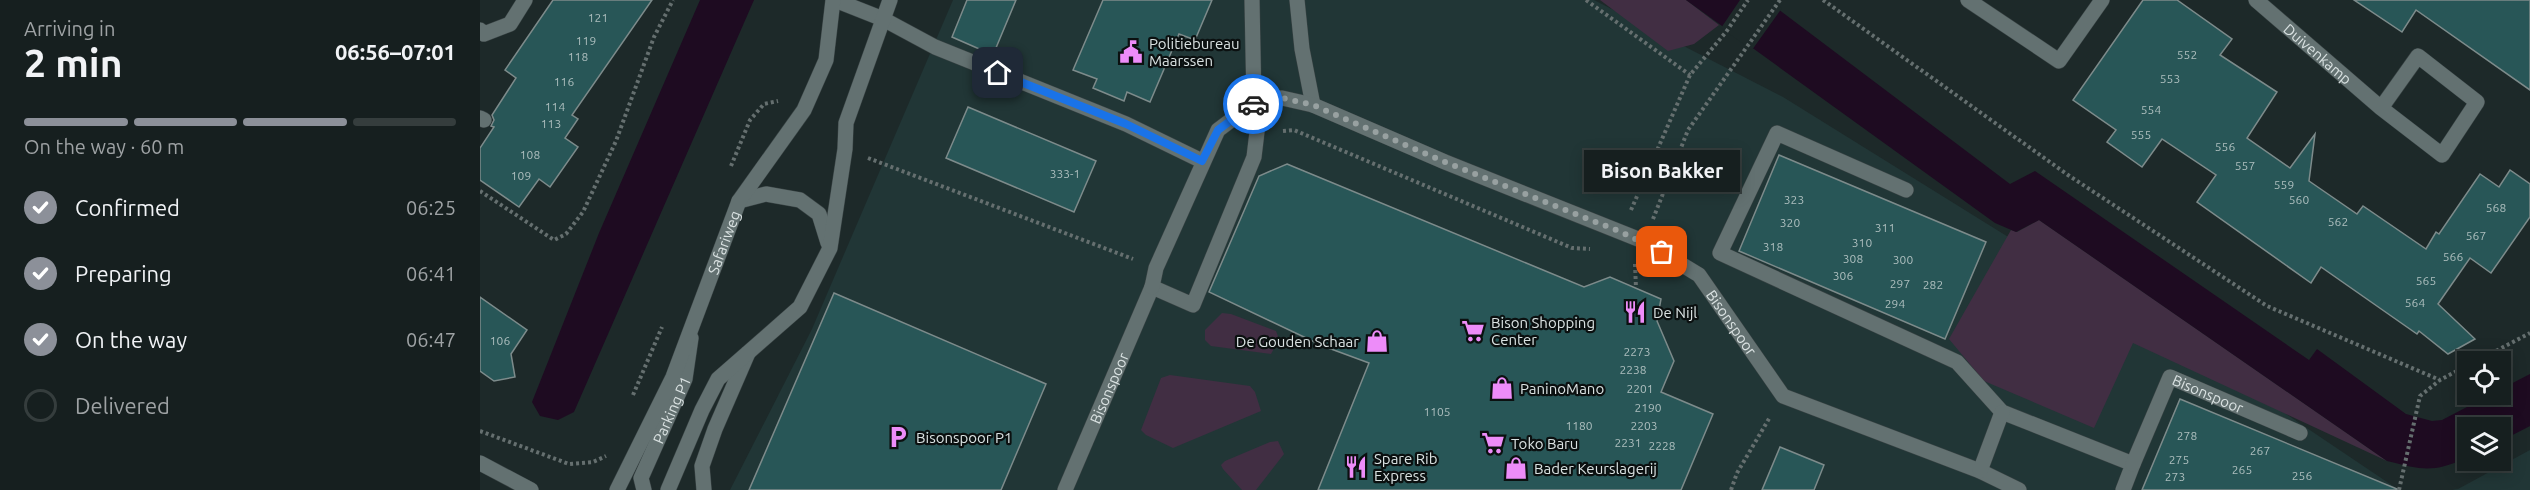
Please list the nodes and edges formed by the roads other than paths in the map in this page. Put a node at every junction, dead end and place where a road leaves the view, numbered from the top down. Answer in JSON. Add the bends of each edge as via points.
{"nodes":[{"id":1,"x":525,"y":0,"type":"edge"},
{"id":2,"x":834,"y":0,"type":"edge"},
{"id":3,"x":890,"y":0,"type":"edge"},
{"id":4,"x":1252,"y":0,"type":"edge"},
{"id":5,"x":1297,"y":0,"type":"edge"},
{"id":6,"x":1968,"y":0,"type":"edge"},
{"id":7,"x":2102,"y":0,"type":"edge"},
{"id":8,"x":2256,"y":0,"type":"edge"},
{"id":9,"x":883,"y":19,"type":"junction"},
{"id":10,"x":480,"y":30,"type":"edge"},
{"id":11,"x":1254,"y":103,"type":"junction"},
{"id":12,"x":1313,"y":105,"type":"junction"},
{"id":13,"x":2381,"y":108,"type":"junction"},
{"id":14,"x":1202,"y":161,"type":"junction"},
{"id":15,"x":1906,"y":190,"type":"dead end"},
{"id":16,"x":739,"y":201,"type":"junction"},
{"id":17,"x":830,"y":248,"type":"junction"},
{"id":18,"x":1152,"y":287,"type":"junction"},
{"id":19,"x":693,"y":327,"type":"junction"},
{"id":20,"x":748,"y":353,"type":"junction"},
{"id":21,"x":2002,"y":412,"type":"junction"},
{"id":22,"x":2300,"y":433,"type":"dead end"},
{"id":23,"x":480,"y":463,"type":"edge"},
{"id":24,"x":2133,"y":464,"type":"junction"},
{"id":25,"x":1980,"y":471,"type":"junction"},
{"id":26,"x":531,"y":490,"type":"edge"},
{"id":27,"x":617,"y":490,"type":"edge"},
{"id":28,"x":644,"y":490,"type":"edge"},
{"id":29,"x":668,"y":490,"type":"edge"},
{"id":30,"x":704,"y":490,"type":"edge"},
{"id":31,"x":1065,"y":490,"type":"edge"},
{"id":32,"x":2019,"y":490,"type":"edge"},
{"id":33,"x":2123,"y":490,"type":"edge"}],
"edges":[{"from":1,"to":10,"type":"street","via":[[510,24],[484,34]]},
{"from":2,"to":9,"type":"street"},
{"from":2,"to":16,"type":"street","name":"Safariweg","via":[[826,60],[804,110]]},
{"from":3,"to":9,"type":"street"},
{"from":4,"to":11,"type":"street"},
{"from":5,"to":12,"type":"street"},
{"from":6,"to":7,"type":"street","via":[[2060,61]]},
{"from":8,"to":13,"type":"street","name":"Duivenkamp"},
{"from":9,"to":14,"type":"street","via":[[934,47],[1126,124]]},
{"from":9,"to":17,"type":"street","via":[[846,123]]},
{"from":11,"to":12,"type":"street","name":"Bisonspoor","via":[[1282,98]]},
{"from":11,"to":14,"type":"street","name":"Bisonspoor","via":[[1218,130]]},
{"from":11,"to":18,"type":"street","via":[[1254,158],[1193,305]]},
{"from":12,"to":25,"type":"street","name":"Bisonspoor","via":[[1643,241],[1699,275],[1783,396]]},
{"from":13,"to":13,"type":"street","name":"Duivenkamp","via":[[2442,155],[2477,102],[2418,56]]},
{"from":14,"to":18,"type":"street","name":"Bisonspoor","via":[[1156,268]]},
{"from":15,"to":21,"type":"street","via":[[1777,134],[1719,253],[1957,362]]},
{"from":16,"to":17,"type":"street","via":[[766,194],[800,200],[819,214]]},
{"from":16,"to":19,"type":"street","name":"Safariweg"},
{"from":17,"to":20,"type":"street","via":[[800,307]]},
{"from":18,"to":31,"type":"street","name":"Bisonspoor"},
{"from":19,"to":27,"type":"street","name":"Safariweg","via":[[673,377]]},
{"from":19,"to":28,"type":"street","name":"Parking P1","via":[[685,380],[640,478]]},
{"from":20,"to":29,"type":"street","via":[[718,379]]},
{"from":20,"to":30,"type":"street","via":[[702,466]]},
{"from":21,"to":24,"type":"street"},
{"from":21,"to":25,"type":"street"},
{"from":22,"to":24,"type":"street","name":"Bisonspoor","via":[[2170,377]]},
{"from":23,"to":26,"type":"street"},
{"from":24,"to":33,"type":"street","name":"Bisonspoor"},
{"from":25,"to":32,"type":"street"}]}
